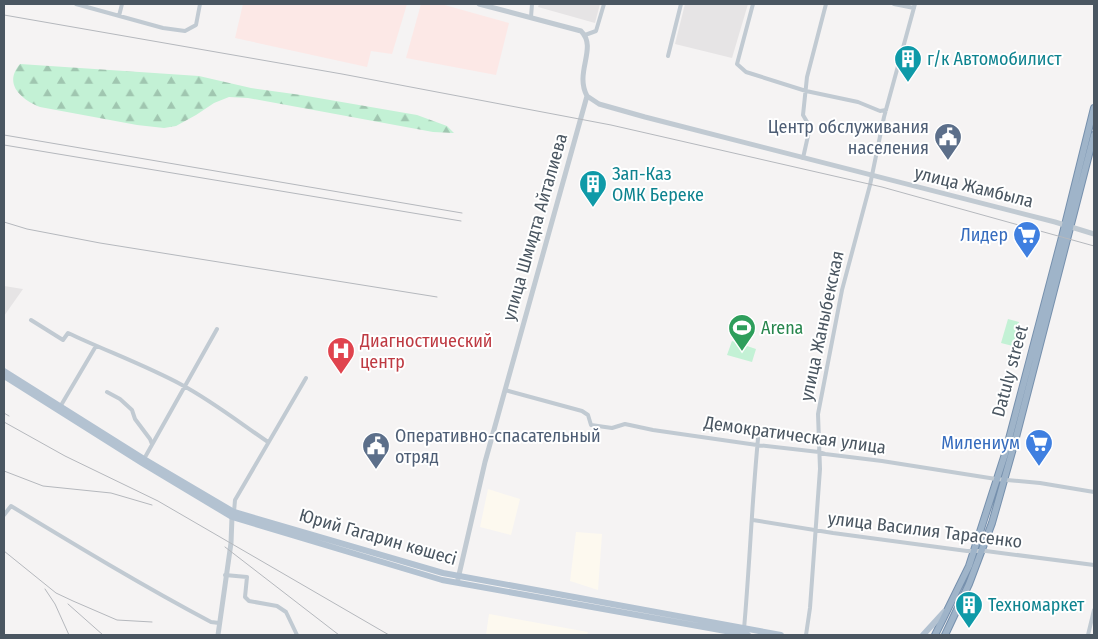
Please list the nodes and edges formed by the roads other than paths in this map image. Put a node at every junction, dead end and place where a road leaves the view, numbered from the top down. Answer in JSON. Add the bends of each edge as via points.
{"nodes":[{"id":1,"x":76,"y":4,"type":"edge"},
{"id":2,"x":122,"y":4,"type":"edge"},
{"id":3,"x":200,"y":4,"type":"edge"},
{"id":4,"x":479,"y":4,"type":"edge"},
{"id":5,"x":532,"y":4,"type":"edge"},
{"id":6,"x":604,"y":4,"type":"edge"},
{"id":7,"x":681,"y":4,"type":"edge"},
{"id":8,"x":753,"y":4,"type":"edge"},
{"id":9,"x":826,"y":4,"type":"edge"},
{"id":10,"x":894,"y":4,"type":"edge"},
{"id":11,"x":914,"y":6,"type":"edge"},
{"id":12,"x":119,"y":16,"type":"junction"},
{"id":13,"x":531,"y":17,"type":"junction"},
{"id":14,"x":585,"y":35,"type":"junction"},
{"id":15,"x":668,"y":56,"type":"dead end"},
{"id":16,"x":806,"y":90,"type":"junction"},
{"id":17,"x":587,"y":96,"type":"junction"},
{"id":18,"x":1094,"y":108,"type":"edge"},
{"id":19,"x":886,"y":110,"type":"junction"},
{"id":20,"x":1094,"y":134,"type":"edge"},
{"id":21,"x":803,"y":158,"type":"junction"},
{"id":22,"x":872,"y":175,"type":"junction"},
{"id":23,"x":1068,"y":226,"type":"junction"},
{"id":24,"x":1094,"y":234,"type":"edge"},
{"id":25,"x":31,"y":320,"type":"dead end"},
{"id":26,"x":216,"y":329,"type":"dead end"},
{"id":27,"x":96,"y":346,"type":"junction"},
{"id":28,"x":4,"y":370,"type":"edge"},
{"id":29,"x":4,"y":376,"type":"edge"},
{"id":30,"x":306,"y":378,"type":"dead end"},
{"id":31,"x":184,"y":386,"type":"junction"},
{"id":32,"x":505,"y":390,"type":"junction"},
{"id":33,"x":107,"y":392,"type":"dead end"},
{"id":34,"x":59,"y":408,"type":"junction"},
{"id":35,"x":759,"y":429,"type":"dead end"},
{"id":36,"x":268,"y":442,"type":"junction"},
{"id":37,"x":152,"y":444,"type":"junction"},
{"id":38,"x":757,"y":446,"type":"junction"},
{"id":39,"x":819,"y":452,"type":"junction"},
{"id":40,"x":144,"y":459,"type":"junction"},
{"id":41,"x":996,"y":479,"type":"junction"},
{"id":42,"x":1005,"y":479,"type":"junction"},
{"id":43,"x":1094,"y":492,"type":"edge"},
{"id":44,"x":233,"y":514,"type":"junction"},
{"id":45,"x":4,"y":515,"type":"edge"},
{"id":46,"x":753,"y":520,"type":"junction"},
{"id":47,"x":815,"y":530,"type":"junction"},
{"id":48,"x":975,"y":550,"type":"junction"},
{"id":49,"x":982,"y":551,"type":"junction"},
{"id":50,"x":1094,"y":565,"type":"edge"},
{"id":51,"x":226,"y":575,"type":"junction"},
{"id":52,"x":457,"y":579,"type":"junction"},
{"id":53,"x":953,"y":602,"type":"junction"},
{"id":54,"x":1094,"y":610,"type":"edge"},
{"id":55,"x":1094,"y":615,"type":"edge"},
{"id":56,"x":219,"y":623,"type":"junction"},
{"id":57,"x":746,"y":632,"type":"edge"},
{"id":58,"x":218,"y":635,"type":"edge"},
{"id":59,"x":297,"y":635,"type":"edge"},
{"id":60,"x":781,"y":635,"type":"edge"},
{"id":61,"x":806,"y":635,"type":"edge"},
{"id":62,"x":922,"y":635,"type":"edge"},
{"id":63,"x":935,"y":635,"type":"edge"},
{"id":64,"x":945,"y":635,"type":"edge"},
{"id":65,"x":1088,"y":635,"type":"edge"}],
"edges":[{"from":1,"to":12,"type":"street"},
{"from":2,"to":12,"type":"street"},
{"from":3,"to":12,"type":"street","via":[[196,25],[185,31]]},
{"from":4,"to":13,"type":"street"},
{"from":5,"to":13,"type":"street"},
{"from":6,"to":14,"type":"street","via":[[596,31]]},
{"from":7,"to":15,"type":"street"},
{"from":8,"to":16,"type":"street","via":[[738,64],[746,72]]},
{"from":9,"to":16,"type":"street"},
{"from":10,"to":11,"type":"street"},
{"from":11,"to":19,"type":"street","name":"улица Жаныбекская"},
{"from":13,"to":14,"type":"street","via":[[576,29]]},
{"from":14,"to":17,"type":"street","name":"улица Шмидта Айталиева","via":[[588,47],[582,83]]},
{"from":16,"to":19,"type":"street"},
{"from":16,"to":21,"type":"street","via":[[803,114],[810,127]]},
{"from":17,"to":21,"type":"street","name":"улица Жамбыла","via":[[599,104]]},
{"from":17,"to":32,"type":"street","name":"улица Шмидта Айталиева"},
{"from":18,"to":23,"type":"highway","name":"Datuly street"},
{"from":19,"to":22,"type":"street","name":"улица Жаныбекская"},
{"from":20,"to":23,"type":"highway","name":"Datuly street"},
{"from":21,"to":22,"type":"street","name":"улица Жамбыла"},
{"from":22,"to":23,"type":"street","name":"улица Жамбыла"},
{"from":22,"to":39,"type":"street","name":"улица Жаныбекская","via":[[830,348],[818,414]]},
{"from":23,"to":24,"type":"street","name":"улица Жамбыла"},
{"from":23,"to":41,"type":"highway","name":"Datuly street"},
{"from":23,"to":42,"type":"highway","name":"Datuly street"},
{"from":25,"to":27,"type":"street","via":[[63,340],[68,332]]},
{"from":26,"to":31,"type":"street"},
{"from":27,"to":31,"type":"street"},
{"from":27,"to":34,"type":"street"},
{"from":28,"to":34,"type":"main road","name":"Юрий Гагарин көшесі"},
{"from":29,"to":34,"type":"main road","name":"Юрий Гагарин көшесі"},
{"from":30,"to":36,"type":"street"},
{"from":31,"to":36,"type":"street"},
{"from":31,"to":37,"type":"street"},
{"from":32,"to":38,"type":"street","name":"Демократическая улица","via":[[582,411],[588,415],[591,425],[612,428],[625,424]]},
{"from":32,"to":52,"type":"street","name":"улица Шмидта Айталиева"},
{"from":33,"to":37,"type":"street","via":[[132,410]]},
{"from":34,"to":40,"type":"main road","name":"Юрий Гагарин көшесі"},
{"from":34,"to":44,"type":"main road","name":"Юрий Гагарин көшесі","via":[[142,463]]},
{"from":35,"to":38,"type":"street"},
{"from":36,"to":44,"type":"street","via":[[235,500]]},
{"from":37,"to":40,"type":"street"},
{"from":38,"to":39,"type":"street","name":"Демократическая улица"},
{"from":38,"to":46,"type":"street"},
{"from":39,"to":41,"type":"street","name":"Демократическая улица"},
{"from":39,"to":47,"type":"street","name":"улица Жаныбекская"},
{"from":40,"to":44,"type":"main road","name":"Юрий Гагарин көшесі"},
{"from":41,"to":42,"type":"street","name":"Демократическая улица"},
{"from":41,"to":48,"type":"highway","name":"Datuly street"},
{"from":42,"to":43,"type":"street","name":"Демократическая улица"},
{"from":42,"to":49,"type":"highway","name":"Datuly street"},
{"from":44,"to":51,"type":"street"},
{"from":44,"to":52,"type":"main road","name":"Юрий Гагарин көшесі","via":[[442,580]]},
{"from":45,"to":56,"type":"street","via":[[11,506],[159,594]]},
{"from":46,"to":47,"type":"street","name":"улица Василия Тарасенко"},
{"from":46,"to":57,"type":"street"},
{"from":47,"to":48,"type":"street","name":"улица Василия Тарасенко"},
{"from":47,"to":61,"type":"street","name":"улица Жаныбекская"},
{"from":48,"to":49,"type":"street","name":"улица Василия Тарасенко"},
{"from":48,"to":53,"type":"highway","name":"Datuly street"},
{"from":49,"to":50,"type":"street","name":"улица Василия Тарасенко"},
{"from":49,"to":64,"type":"highway","name":"Datuly street"},
{"from":51,"to":56,"type":"street"},
{"from":51,"to":59,"type":"street","via":[[247,578],[245,597],[249,601],[277,606],[286,612]]},
{"from":52,"to":57,"type":"main road","name":"Юрий Гагарин көшесі"},
{"from":53,"to":62,"type":"main road"},
{"from":53,"to":63,"type":"highway","name":"Datuly street"},
{"from":54,"to":55,"type":"street"},
{"from":55,"to":65,"type":"street"},
{"from":56,"to":58,"type":"street"},
{"from":57,"to":60,"type":"main road","name":"Юрий Гагарин көшесі"}]}
